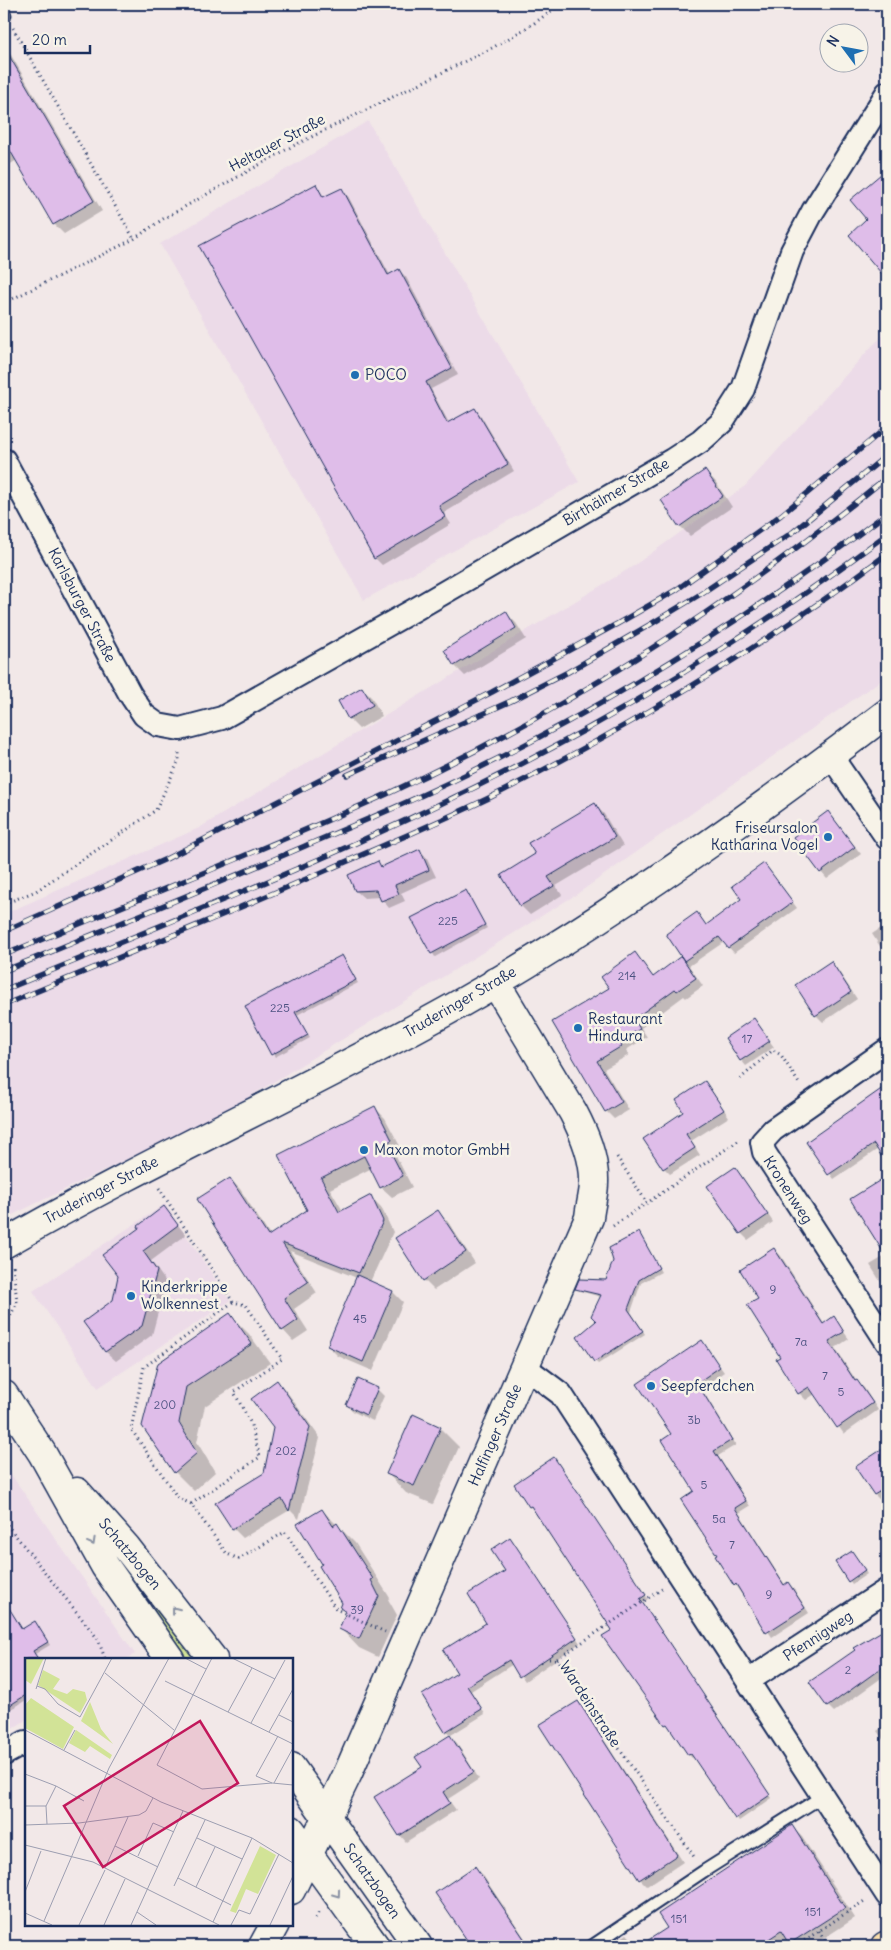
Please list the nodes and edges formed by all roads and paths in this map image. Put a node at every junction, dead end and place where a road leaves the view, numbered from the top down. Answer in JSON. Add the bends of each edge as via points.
{"nodes":[{"id":1,"x":561,"y":4,"type":"edge"},
{"id":2,"x":4,"y":15,"type":"edge"},
{"id":3,"x":887,"y":93,"type":"edge"},
{"id":4,"x":134,"y":239,"type":"junction"},
{"id":5,"x":4,"y":303,"type":"edge"},
{"id":6,"x":4,"y":460,"type":"edge"},
{"id":7,"x":887,"y":713,"type":"edge"},
{"id":8,"x":180,"y":729,"type":"junction"},
{"id":9,"x":831,"y":756,"type":"junction"},
{"id":10,"x":887,"y":838,"type":"edge"},
{"id":11,"x":4,"y":904,"type":"edge"},
{"id":12,"x":495,"y":982,"type":"junction"},
{"id":13,"x":887,"y":1050,"type":"edge"},
{"id":14,"x":740,"y":1079,"type":"dead end"},
{"id":15,"x":805,"y":1092,"type":"dead end"},
{"id":16,"x":744,"y":1141,"type":"dead end"},
{"id":17,"x":613,"y":1150,"type":"dead end"},
{"id":18,"x":157,"y":1186,"type":"dead end"},
{"id":19,"x":647,"y":1203,"type":"junction"},
{"id":20,"x":583,"y":1233,"type":"junction"},
{"id":21,"x":8,"y":1255,"type":"edge"},
{"id":22,"x":233,"y":1302,"type":"junction"},
{"id":23,"x":4,"y":1329,"type":"edge"},
{"id":24,"x":887,"y":1342,"type":"edge"},
{"id":25,"x":525,"y":1367,"type":"junction"},
{"id":26,"x":4,"y":1395,"type":"edge"},
{"id":27,"x":42,"y":1453,"type":"junction"},
{"id":28,"x":191,"y":1504,"type":"junction"},
{"id":29,"x":4,"y":1521,"type":"edge"},
{"id":30,"x":681,"y":1577,"type":"junction"},
{"id":31,"x":887,"y":1590,"type":"edge"},
{"id":32,"x":385,"y":1632,"type":"dead end"},
{"id":33,"x":105,"y":1658,"type":"edge"},
{"id":34,"x":169,"y":1658,"type":"edge"},
{"id":35,"x":212,"y":1658,"type":"edge"},
{"id":36,"x":549,"y":1659,"type":"dead end"},
{"id":37,"x":556,"y":1659,"type":"junction"},
{"id":38,"x":748,"y":1681,"type":"junction"},
{"id":39,"x":25,"y":1743,"type":"edge"},
{"id":40,"x":4,"y":1754,"type":"edge"},
{"id":41,"x":292,"y":1768,"type":"edge"},
{"id":42,"x":823,"y":1796,"type":"junction"},
{"id":43,"x":326,"y":1817,"type":"junction"},
{"id":44,"x":292,"y":1831,"type":"edge"},
{"id":45,"x":308,"y":1855,"type":"junction"},
{"id":46,"x":704,"y":1870,"type":"junction"},
{"id":47,"x":292,"y":1888,"type":"edge"},
{"id":48,"x":885,"y":1892,"type":"edge"},
{"id":49,"x":274,"y":1925,"type":"edge"},
{"id":50,"x":819,"y":1931,"type":"junction"},
{"id":51,"x":263,"y":1946,"type":"edge"},
{"id":52,"x":374,"y":1946,"type":"edge"},
{"id":53,"x":418,"y":1946,"type":"edge"},
{"id":54,"x":592,"y":1946,"type":"edge"},
{"id":55,"x":796,"y":1946,"type":"edge"},
{"id":56,"x":828,"y":1946,"type":"edge"}],
"edges":[{"from":1,"to":4,"type":"path","name":"Heltauer Straße","via":[[492,48],[291,147],[163,219]]},
{"from":2,"to":4,"type":"path"},
{"from":3,"to":8,"type":"street","name":"Birthälmer Straße","via":[[812,211],[792,251],[743,389],[722,422],[701,441],[414,610],[222,718]]},
{"from":4,"to":5,"type":"path","name":"Heltauer Straße"},
{"from":6,"to":8,"type":"street","name":"Karlsburger Straße","via":[[130,694],[144,715],[158,725]]},
{"from":7,"to":9,"type":"street","name":"Truderinger Straße"},
{"from":8,"to":11,"type":"path","via":[[178,760],[156,810],[36,891]]},
{"from":9,"to":10,"type":"street"},
{"from":9,"to":12,"type":"street","name":"Truderinger Straße","via":[[662,875]]},
{"from":12,"to":20,"type":"street","name":"Halfinger Straße","via":[[584,1133],[594,1182],[589,1218]]},
{"from":12,"to":21,"type":"street","name":"Truderinger Straße","via":[[371,1051],[144,1167]]},
{"from":13,"to":24,"type":"street","name":"Kronenweg","via":[[773,1130],[762,1142],[764,1152]]},
{"from":14,"to":15,"type":"path","via":[[773,1050],[781,1054]]},
{"from":16,"to":19,"type":"path","via":[[738,1141]]},
{"from":17,"to":19,"type":"path"},
{"from":18,"to":22,"type":"path"},
{"from":19,"to":20,"type":"path","via":[[600,1235]]},
{"from":20,"to":25,"type":"street","name":"Halfinger Straße"},
{"from":21,"to":23,"type":"path","via":[[17,1302]]},
{"from":22,"to":28,"type":"path","via":[[144,1367],[131,1429],[178,1498]]},
{"from":22,"to":28,"type":"path","via":[[246,1305],[282,1359],[234,1392],[250,1422],[260,1457]]},
{"from":25,"to":30,"type":"street","via":[[561,1394]]},
{"from":25,"to":43,"type":"street","name":"Halfinger Straße"},
{"from":26,"to":27,"type":"street","name":"Schatzbogen"},
{"from":27,"to":34,"type":"street","name":"Schatzbogen","one_way":true,"via":[[105,1566]]},
{"from":35,"to":27,"type":"street","name":"Schatzbogen","one_way":true,"via":[[126,1547]]},
{"from":28,"to":32,"type":"path","via":[[227,1554],[239,1559],[285,1532],[336,1609]]},
{"from":29,"to":33,"type":"path","via":[[98,1639]]},
{"from":30,"to":37,"type":"path","name":"Wardeinstraße"},
{"from":30,"to":38,"type":"street"},
{"from":31,"to":38,"type":"street","name":"Pfennigweg"},
{"from":36,"to":37,"type":"path"},
{"from":37,"to":46,"type":"path","name":"Wardeinstraße"},
{"from":38,"to":42,"type":"street"},
{"from":39,"to":40,"type":"street"},
{"from":41,"to":43,"type":"street","name":"Schatzbogen"},
{"from":42,"to":46,"type":"lane"},
{"from":42,"to":48,"type":"street"},
{"from":43,"to":45,"type":"street","name":"Halfinger Straße"},
{"from":43,"to":53,"type":"street","name":"Schatzbogen"},
{"from":44,"to":45,"type":"street"},
{"from":45,"to":47,"type":"street","name":"Halfinger Straße"},
{"from":45,"to":52,"type":"street","one_way":true},
{"from":46,"to":54,"type":"lane"},
{"from":48,"to":50,"type":"path"},
{"from":49,"to":51,"type":"street"},
{"from":50,"to":55,"type":"path"},
{"from":50,"to":56,"type":"path"}]}
